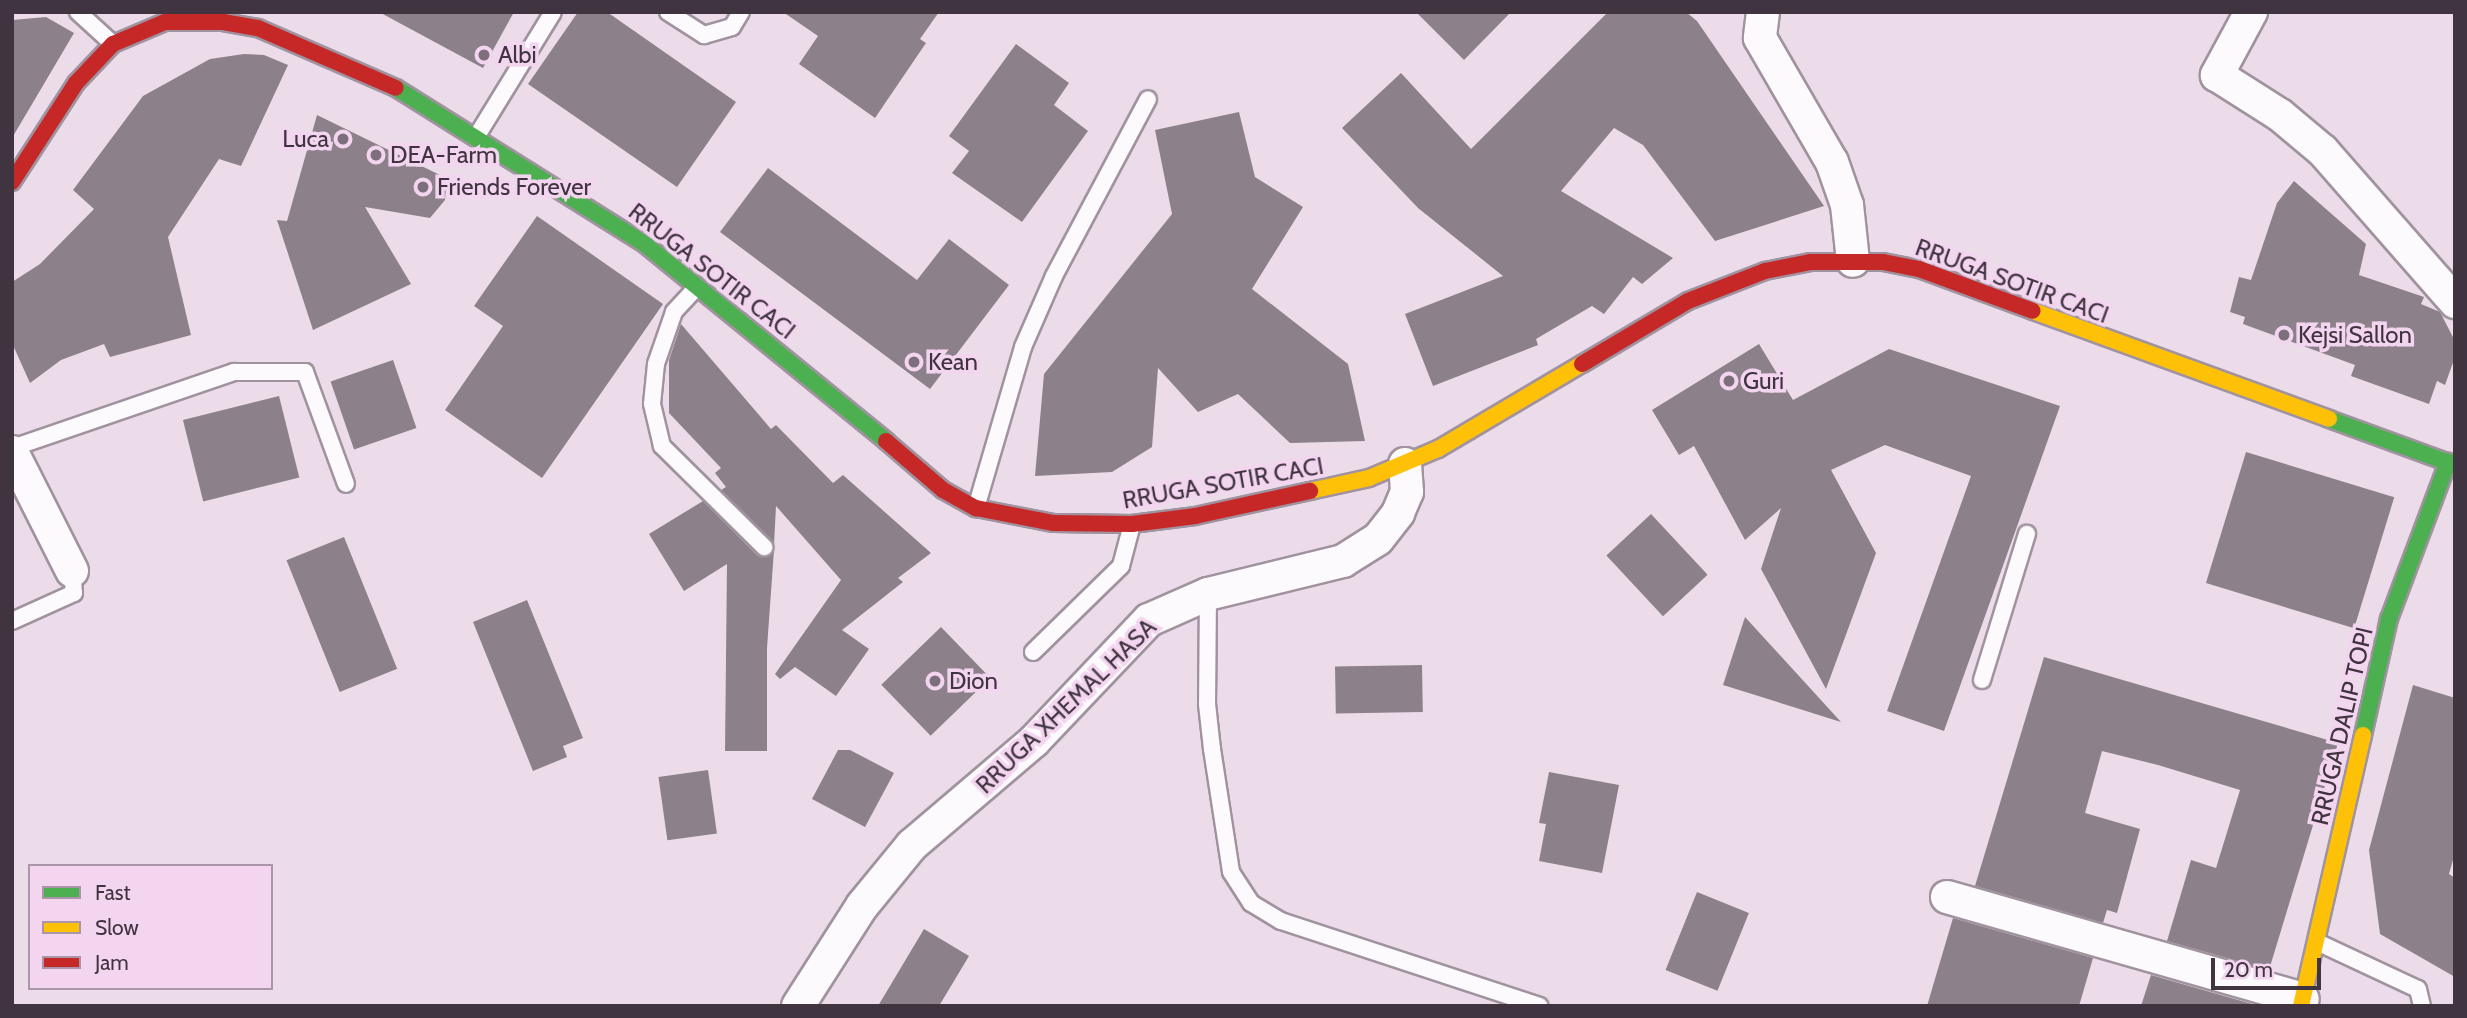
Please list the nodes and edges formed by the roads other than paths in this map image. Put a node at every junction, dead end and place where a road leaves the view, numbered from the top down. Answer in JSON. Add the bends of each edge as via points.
{"nodes":[{"id":1,"x":78,"y":12,"type":"edge"},
{"id":2,"x":553,"y":12,"type":"edge"},
{"id":3,"x":668,"y":12,"type":"edge"},
{"id":4,"x":741,"y":12,"type":"edge"},
{"id":5,"x":1763,"y":12,"type":"edge"},
{"id":6,"x":2250,"y":12,"type":"edge"},
{"id":7,"x":113,"y":44,"type":"junction"},
{"id":8,"x":1148,"y":99,"type":"dead end"},
{"id":9,"x":478,"y":134,"type":"junction"},
{"id":10,"x":12,"y":182,"type":"edge"},
{"id":11,"x":1853,"y":261,"type":"junction"},
{"id":12,"x":697,"y":286,"type":"junction"},
{"id":13,"x":2455,"y":302,"type":"edge"},
{"id":14,"x":12,"y":450,"type":"edge"},
{"id":15,"x":2451,"y":463,"type":"edge"},
{"id":16,"x":1405,"y":464,"type":"junction"},
{"id":17,"x":346,"y":484,"type":"dead end"},
{"id":18,"x":976,"y":508,"type":"junction"},
{"id":19,"x":1132,"y":524,"type":"junction"},
{"id":20,"x":2027,"y":534,"type":"dead end"},
{"id":21,"x":764,"y":547,"type":"dead end"},
{"id":22,"x":72,"y":571,"type":"joint"},
{"id":23,"x":1208,"y":594,"type":"junction"},
{"id":24,"x":12,"y":621,"type":"edge"},
{"id":25,"x":1033,"y":652,"type":"dead end"},
{"id":26,"x":1982,"y":680,"type":"dead end"},
{"id":27,"x":1947,"y":897,"type":"dead end"},
{"id":28,"x":2317,"y":942,"type":"junction"},
{"id":29,"x":2302,"y":1003,"type":"edge"},
{"id":30,"x":798,"y":1006,"type":"edge"},
{"id":31,"x":1539,"y":1006,"type":"edge"},
{"id":32,"x":2422,"y":1006,"type":"edge"}],
"edges":[{"from":1,"to":7,"type":"lane"},
{"from":2,"to":9,"type":"lane"},
{"from":3,"to":4,"type":"lane","via":[[704,35],[732,26]]},
{"from":5,"to":11,"type":"street","via":[[1760,38],[1832,162],[1847,205]]},
{"from":6,"to":13,"type":"street","via":[[2217,75],[2280,115],[2323,151]]},
{"from":7,"to":9,"type":"main road","name":"RRUGA SOTIR CACI","via":[[165,22],[223,22],[258,28],[355,67]]},
{"from":7,"to":10,"type":"main road","name":"RRUGA SOTIR CACI","via":[[76,83]]},
{"from":8,"to":18,"type":"lane","via":[[1054,276],[1023,347]]},
{"from":9,"to":12,"type":"main road","name":"RRUGA SOTIR CACI","via":[[598,211]]},
{"from":11,"to":15,"type":"main road","name":"RRUGA SOTIR CACI","via":[[1884,262],[1931,274]]},
{"from":11,"to":16,"type":"main road","name":"RRUGA SOTIR CACI","via":[[1811,262],[1726,284]]},
{"from":12,"to":18,"type":"main road","name":"RRUGA SOTIR CACI","via":[[837,399],[913,468]]},
{"from":12,"to":21,"type":"lane","via":[[674,312],[656,364],[652,404],[662,446]]},
{"from":14,"to":17,"type":"lane","via":[[234,372],[305,372]]},
{"from":14,"to":22,"type":"street"},
{"from":15,"to":28,"type":"main road","name":"RRUGA DALIP TOPI","via":[[2389,619]]},
{"from":16,"to":19,"type":"main road","name":"RRUGA SOTIR CACI","via":[[1303,495]]},
{"from":16,"to":23,"type":"street","name":"RRUGA XHEMAL HASA","via":[[1408,492],[1378,539],[1343,561],[1303,574]]},
{"from":18,"to":19,"type":"main road","name":"RRUGA SOTIR CACI","via":[[1053,523]]},
{"from":19,"to":25,"type":"lane","via":[[1121,566]]},
{"from":20,"to":26,"type":"lane"},
{"from":22,"to":24,"type":"lane","via":[[74,593]]},
{"from":23,"to":30,"type":"street","name":"RRUGA XHEMAL HASA","via":[[1149,620],[1034,741],[912,845],[862,906]]},
{"from":23,"to":31,"type":"lane","via":[[1207,704],[1212,749],[1231,872],[1251,903],[1281,921]]},
{"from":27,"to":29,"type":"street"},
{"from":28,"to":29,"type":"main road","name":"RRUGA DALIP TOPI"},
{"from":28,"to":32,"type":"lane","via":[[2418,989]]}]}
